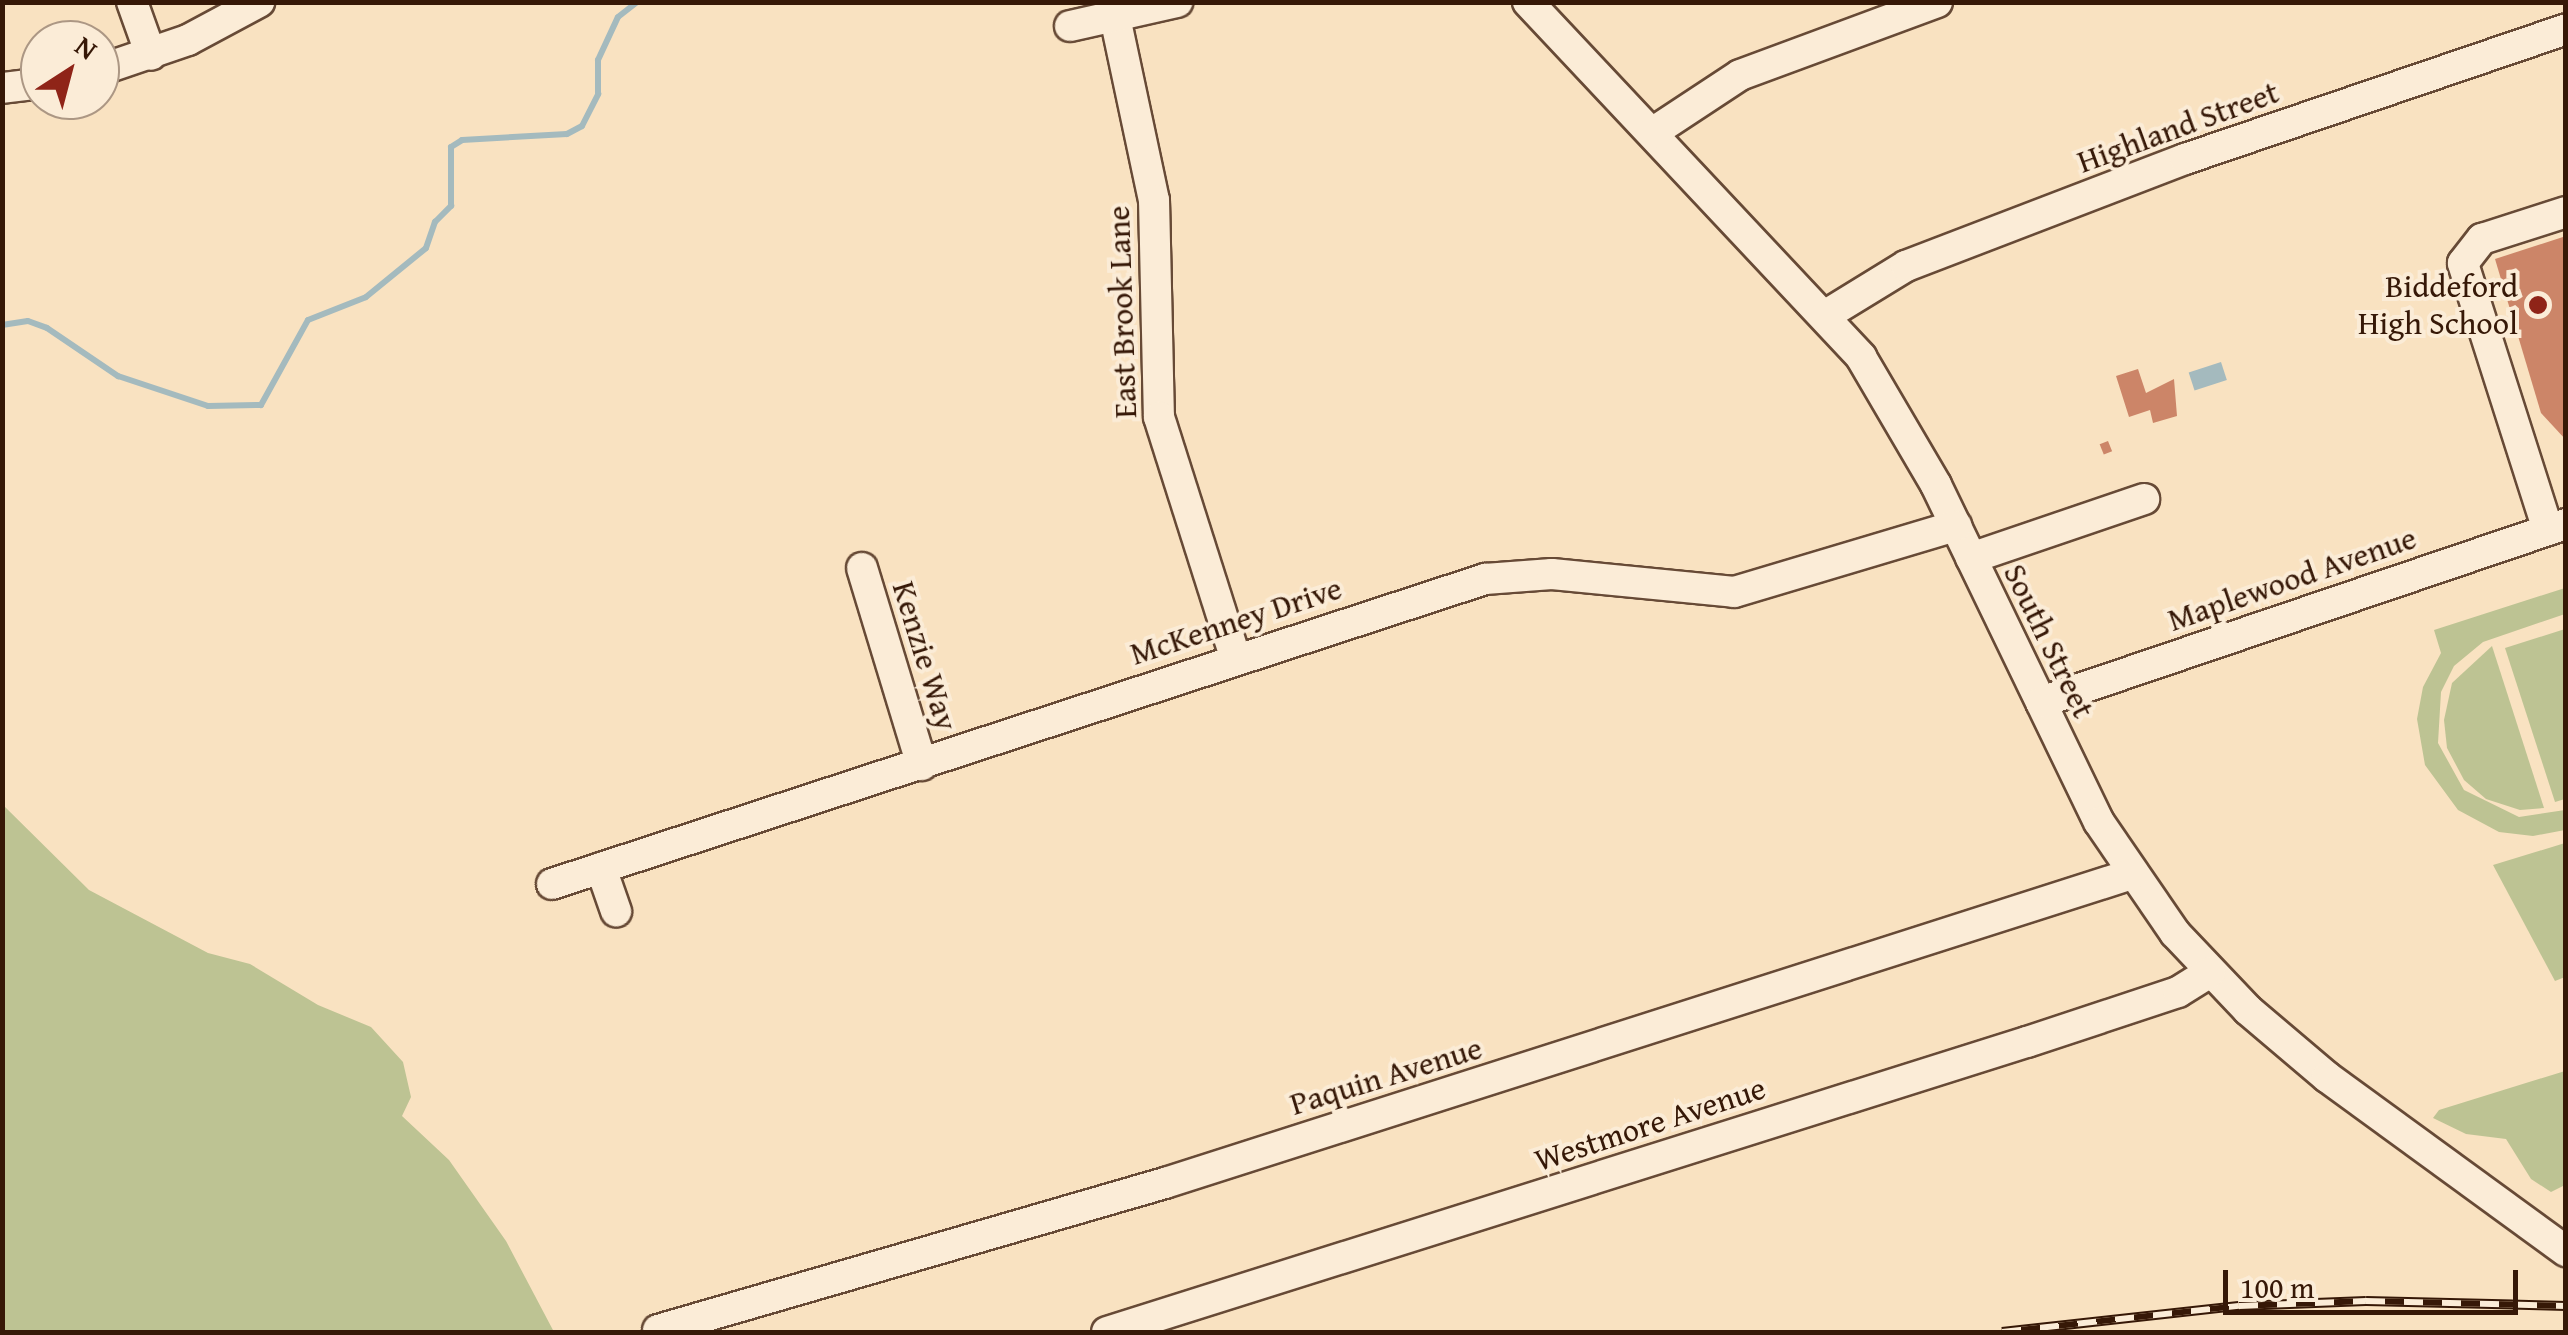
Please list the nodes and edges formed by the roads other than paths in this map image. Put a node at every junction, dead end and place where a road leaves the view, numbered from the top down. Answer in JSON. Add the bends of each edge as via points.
{"nodes":[{"id":1,"x":132,"y":2,"type":"edge"},
{"id":2,"x":260,"y":2,"type":"edge"},
{"id":3,"x":1177,"y":2,"type":"edge"},
{"id":4,"x":1528,"y":2,"type":"edge"},
{"id":5,"x":1937,"y":2,"type":"edge"},
{"id":6,"x":1115,"y":17,"type":"junction"},
{"id":7,"x":1070,"y":26,"type":"dead end"},
{"id":8,"x":2563,"y":38,"type":"edge"},
{"id":9,"x":151,"y":55,"type":"junction"},
{"id":10,"x":120,"y":64,"type":"edge"},
{"id":11,"x":1652,"y":134,"type":"junction"},
{"id":12,"x":2566,"y":212,"type":"edge"},
{"id":13,"x":1826,"y":314,"type":"junction"},
{"id":14,"x":2144,"y":499,"type":"dead end"},
{"id":15,"x":1956,"y":526,"type":"junction"},
{"id":16,"x":2557,"y":527,"type":"edge"},
{"id":17,"x":1971,"y":558,"type":"junction"},
{"id":18,"x":862,"y":568,"type":"dead end"},
{"id":19,"x":1235,"y":657,"type":"junction"},
{"id":20,"x":2040,"y":702,"type":"junction"},
{"id":21,"x":922,"y":764,"type":"junction"},
{"id":22,"x":601,"y":868,"type":"junction"},
{"id":23,"x":2132,"y":874,"type":"junction"},
{"id":24,"x":552,"y":884,"type":"dead end"},
{"id":25,"x":616,"y":911,"type":"dead end"},
{"id":26,"x":2210,"y":972,"type":"junction"},
{"id":27,"x":2558,"y":1234,"type":"edge"},
{"id":28,"x":667,"y":1330,"type":"edge"},
{"id":29,"x":1107,"y":1332,"type":"edge"}],
"edges":[{"from":1,"to":9,"type":"street"},
{"from":2,"to":9,"type":"street"},
{"from":3,"to":6,"type":"street"},
{"from":4,"to":11,"type":"street","name":"South Street"},
{"from":5,"to":11,"type":"street","via":[[1740,75]]},
{"from":6,"to":7,"type":"street"},
{"from":6,"to":19,"type":"street","name":"East Brook Lane","via":[[1154,200],[1159,416]]},
{"from":8,"to":13,"type":"street","name":"Highland Street","via":[[2184,160],[1924,259]]},
{"from":9,"to":10,"type":"street"},
{"from":11,"to":13,"type":"street","name":"South Street"},
{"from":12,"to":16,"type":"street","via":[[2482,239],[2466,252],[2463,271]]},
{"from":13,"to":15,"type":"street","name":"South Street","via":[[1890,402]]},
{"from":14,"to":17,"type":"street"},
{"from":15,"to":17,"type":"street","name":"South Street"},
{"from":15,"to":19,"type":"street","name":"McKenney Drive","via":[[1734,592],[1552,574],[1485,579]]},
{"from":16,"to":20,"type":"street","name":"Maplewood Avenue"},
{"from":17,"to":20,"type":"street","name":"South Street"},
{"from":18,"to":21,"type":"street","name":"Kenzie Way"},
{"from":19,"to":21,"type":"street","name":"McKenney Drive"},
{"from":20,"to":23,"type":"street","name":"South Street"},
{"from":21,"to":22,"type":"street","name":"McKenney Drive"},
{"from":22,"to":24,"type":"street","name":"McKenney Drive"},
{"from":22,"to":25,"type":"street"},
{"from":23,"to":26,"type":"street","name":"South Street"},
{"from":23,"to":28,"type":"street","name":"Paquin Avenue","via":[[1164,1182]]},
{"from":26,"to":27,"type":"street","name":"South Street","via":[[2272,1032],[2381,1117]]},
{"from":26,"to":29,"type":"street","name":"Westmore Avenue","via":[[2178,992],[2043,1037]]}]}
